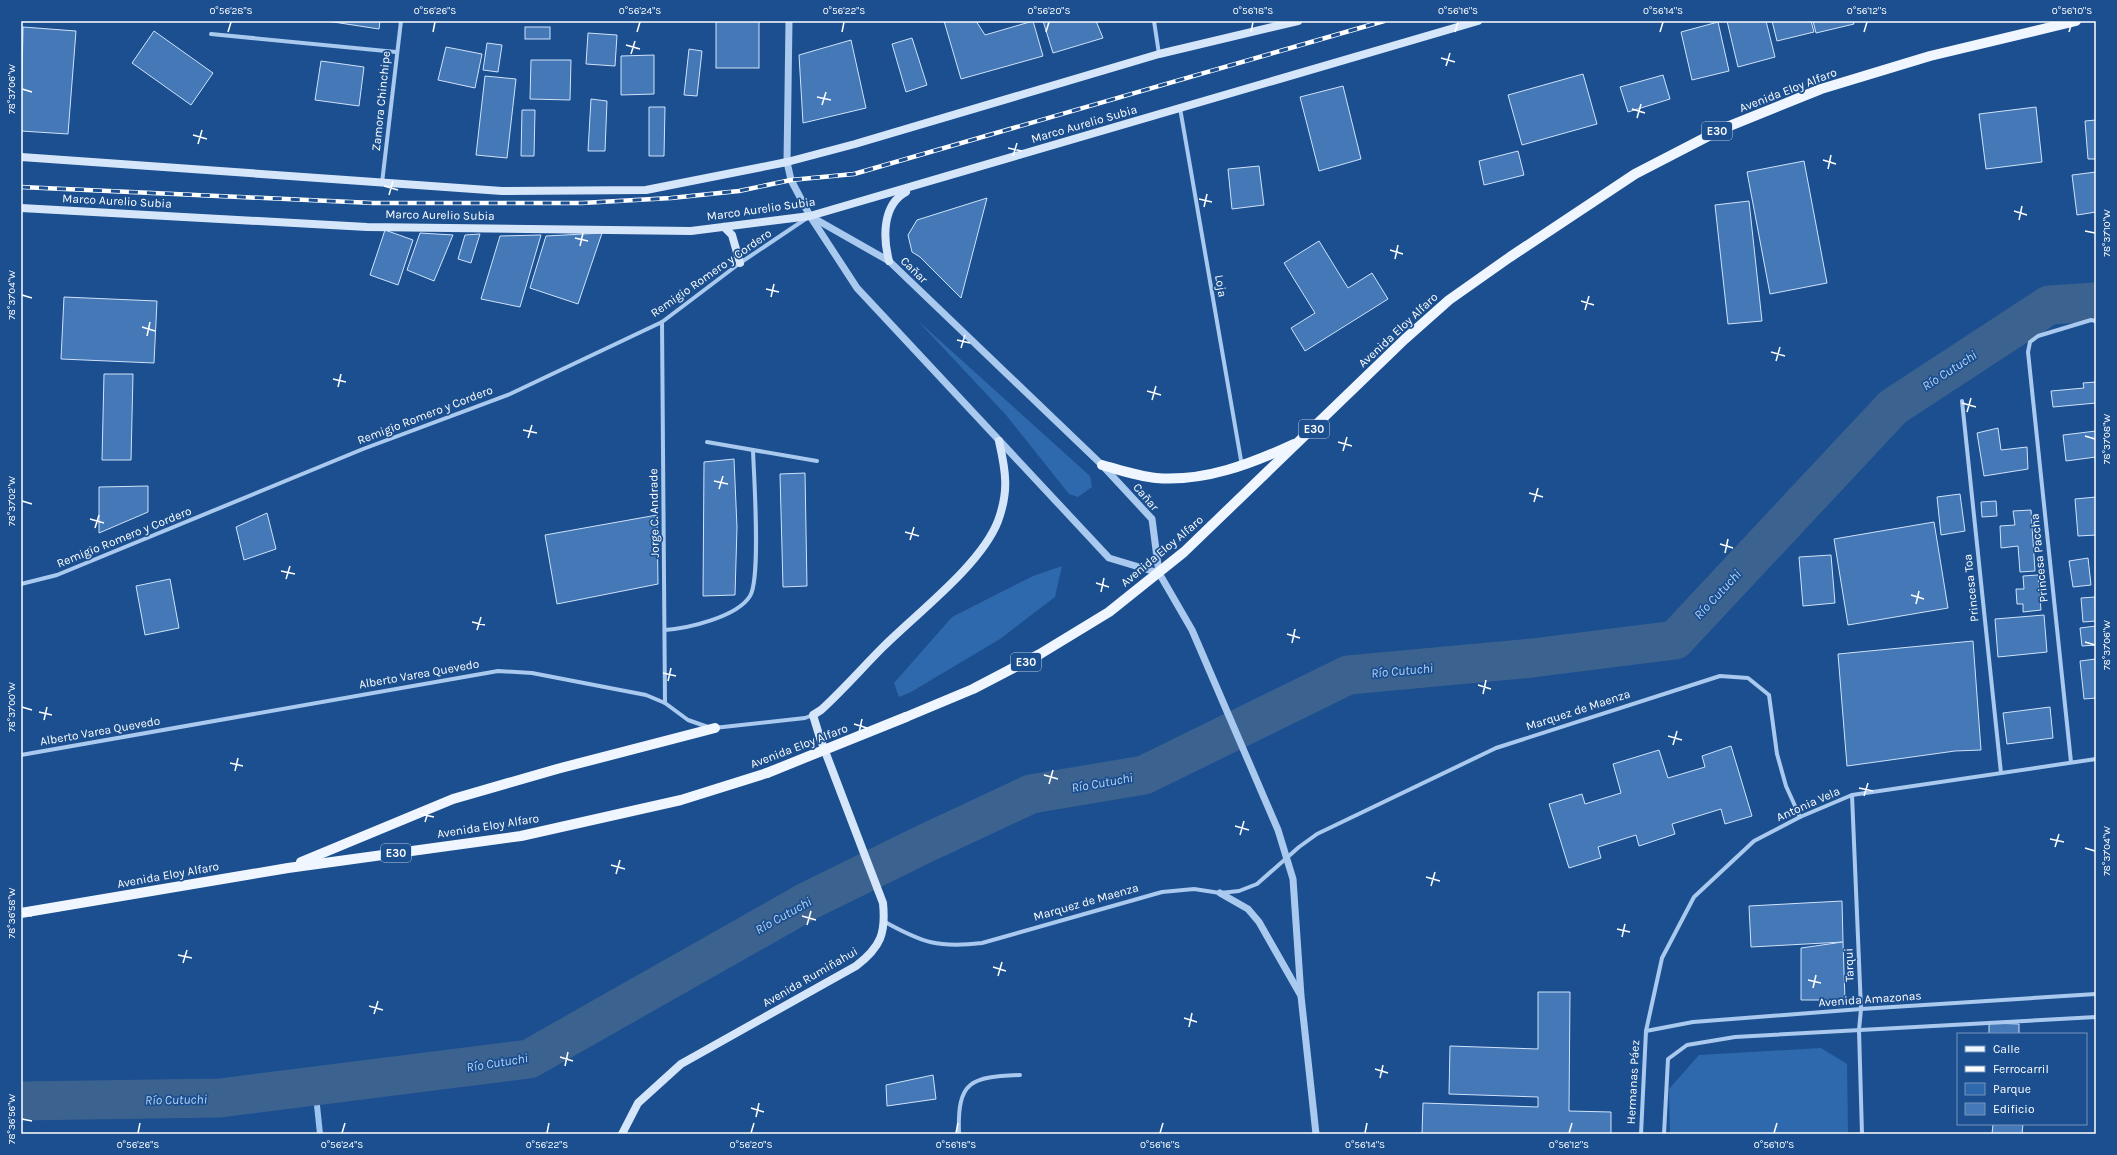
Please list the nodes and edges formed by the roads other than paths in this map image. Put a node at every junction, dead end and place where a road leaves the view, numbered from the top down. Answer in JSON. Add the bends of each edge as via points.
{"nodes":[{"id":1,"x":401,"y":21,"type":"edge"},
{"id":2,"x":789,"y":21,"type":"edge"},
{"id":3,"x":1154,"y":21,"type":"edge"},
{"id":4,"x":1298,"y":21,"type":"edge"},
{"id":5,"x":1478,"y":21,"type":"edge"},
{"id":6,"x":2076,"y":21,"type":"edge"},
{"id":7,"x":1287,"y":23,"type":"edge"},
{"id":8,"x":211,"y":34,"type":"dead end"},
{"id":9,"x":396,"y":52,"type":"junction"},
{"id":10,"x":1158,"y":54,"type":"junction"},
{"id":11,"x":1180,"y":108,"type":"junction"},
{"id":12,"x":21,"y":157,"type":"edge"},
{"id":13,"x":787,"y":162,"type":"junction"},
{"id":14,"x":382,"y":183,"type":"junction"},
{"id":15,"x":915,"y":186,"type":"junction"},
{"id":16,"x":21,"y":208,"type":"edge"},
{"id":17,"x":810,"y":216,"type":"junction"},
{"id":18,"x":724,"y":227,"type":"junction"},
{"id":19,"x":889,"y":261,"type":"junction"},
{"id":20,"x":740,"y":263,"type":"junction"},
{"id":21,"x":2096,"y":321,"type":"edge"},
{"id":22,"x":662,"y":322,"type":"junction"},
{"id":23,"x":1962,"y":401,"type":"dead end"},
{"id":24,"x":999,"y":441,"type":"junction"},
{"id":25,"x":1301,"y":441,"type":"junction"},
{"id":26,"x":707,"y":442,"type":"dead end"},
{"id":27,"x":753,"y":451,"type":"junction"},
{"id":28,"x":817,"y":461,"type":"dead end"},
{"id":29,"x":1102,"y":465,"type":"junction"},
{"id":30,"x":1242,"y":466,"type":"junction"},
{"id":31,"x":1159,"y":573,"type":"junction"},
{"id":32,"x":21,"y":584,"type":"edge"},
{"id":33,"x":665,"y":630,"type":"junction"},
{"id":34,"x":665,"y":703,"type":"junction"},
{"id":35,"x":813,"y":715,"type":"junction"},
{"id":36,"x":715,"y":728,"type":"junction"},
{"id":37,"x":21,"y":755,"type":"edge"},
{"id":38,"x":2096,"y":759,"type":"edge"},
{"id":39,"x":2071,"y":762,"type":"junction"},
{"id":40,"x":2001,"y":773,"type":"junction"},
{"id":41,"x":1852,"y":795,"type":"junction"},
{"id":42,"x":1800,"y":816,"type":"junction"},
{"id":43,"x":1287,"y":858,"type":"junction"},
{"id":44,"x":288,"y":868,"type":"junction"},
{"id":45,"x":1220,"y":892,"type":"junction"},
{"id":46,"x":21,"y":913,"type":"edge"},
{"id":47,"x":885,"y":922,"type":"junction"},
{"id":48,"x":2096,"y":994,"type":"edge"},
{"id":49,"x":1301,"y":996,"type":"junction"},
{"id":50,"x":1860,"y":1009,"type":"junction"},
{"id":51,"x":2096,"y":1017,"type":"edge"},
{"id":52,"x":1859,"y":1030,"type":"junction"},
{"id":53,"x":1646,"y":1031,"type":"junction"},
{"id":54,"x":1020,"y":1075,"type":"dead end"},
{"id":55,"x":622,"y":1134,"type":"edge"},
{"id":56,"x":959,"y":1134,"type":"edge"},
{"id":57,"x":1316,"y":1134,"type":"edge"},
{"id":58,"x":1641,"y":1134,"type":"edge"},
{"id":59,"x":1664,"y":1134,"type":"edge"},
{"id":60,"x":1862,"y":1134,"type":"edge"}],
"edges":[{"from":1,"to":9,"type":"street","name":"Zamora Chinchipe"},
{"from":2,"to":13,"type":"street"},
{"from":3,"to":10,"type":"street"},
{"from":4,"to":7,"type":"main road"},
{"from":5,"to":11,"type":"main road","name":"Marco Aurelio Subia"},
{"from":6,"to":25,"type":"main road","name":"Avenida Eloy Alfaro","number":"E30","via":[[1930,56],[1821,90],[1722,129],[1636,174],[1510,256],[1449,300],[1405,339]]},
{"from":7,"to":10,"type":"main road"},
{"from":8,"to":9,"type":"street"},
{"from":9,"to":14,"type":"street","name":"Zamora Chinchipe"},
{"from":10,"to":13,"type":"main road"},
{"from":11,"to":15,"type":"main road","name":"Marco Aurelio Subia"},
{"from":11,"to":30,"type":"street","name":"Loja"},
{"from":12,"to":14,"type":"main road"},
{"from":13,"to":14,"type":"main road","via":[[646,190],[502,191]]},
{"from":13,"to":17,"type":"street","via":[[791,180]]},
{"from":15,"to":17,"type":"main road","name":"Marco Aurelio Subia"},
{"from":15,"to":19,"type":"main road","via":[[899,195],[886,222],[884,233]]},
{"from":16,"to":18,"type":"main road","name":"Marco Aurelio Subia","via":[[368,227],[691,231]]},
{"from":17,"to":18,"type":"main road","name":"Marco Aurelio Subia"},
{"from":17,"to":19,"type":"street","name":"Cañar"},
{"from":17,"to":20,"type":"street","name":"Remigio Romero y Cordero"},
{"from":17,"to":24,"type":"street","via":[[857,288]]},
{"from":18,"to":20,"type":"main road","via":[[732,235]]},
{"from":19,"to":29,"type":"street","name":"Cañar"},
{"from":20,"to":22,"type":"street","name":"Remigio Romero y Cordero"},
{"from":21,"to":39,"type":"street","name":"Princesa Paccha","via":[[2091,320],[2038,336],[2030,342],[2028,352]]},
{"from":22,"to":32,"type":"street","name":"Remigio Romero y Cordero","via":[[510,394],[363,449],[57,575]]},
{"from":22,"to":33,"type":"street","name":"Jorge C. Andrade"},
{"from":23,"to":40,"type":"street","name":"Princesa Toa"},
{"from":24,"to":31,"type":"street","via":[[1109,558]]},
{"from":24,"to":35,"type":"main road","via":[[1006,472],[1005,496],[997,522],[987,541],[942,591]]},
{"from":25,"to":30,"type":"main road"},
{"from":25,"to":31,"type":"main road","name":"Avenida Eloy Alfaro","number":"E30"},
{"from":26,"to":27,"type":"street"},
{"from":27,"to":28,"type":"street"},
{"from":27,"to":33,"type":"street","via":[[756,573],[751,595],[737,610],[684,628]]},
{"from":29,"to":30,"type":"main road","via":[[1130,474],[1156,478],[1184,478]]},
{"from":29,"to":31,"type":"street","name":"Cañar","via":[[1152,519]]},
{"from":31,"to":43,"type":"street","via":[[1192,630],[1278,830]]},
{"from":31,"to":44,"type":"main road","name":"Avenida Eloy Alfaro","number":"E30","bridge":true,"via":[[1110,612],[1040,654],[973,689],[767,773],[681,800],[522,836]]},
{"from":33,"to":34,"type":"street","name":"Jorge C. Andrade"},
{"from":34,"to":36,"type":"street","name":"Alberto Varea Quevedo","via":[[688,720],[701,726]]},
{"from":34,"to":37,"type":"street","name":"Alberto Varea Quevedo","via":[[646,695],[564,679],[532,673],[498,671]]},
{"from":35,"to":36,"type":"street","name":"Alberto Varea Quevedo"},
{"from":35,"to":47,"type":"main road","name":"Avenida Rumiñahui","via":[[882,903]]},
{"from":36,"to":44,"type":"main road","via":[[453,799]]},
{"from":38,"to":39,"type":"street","name":"Antonia Vela"},
{"from":39,"to":40,"type":"street","name":"Antonia Vela"},
{"from":40,"to":41,"type":"street","name":"Antonia Vela"},
{"from":41,"to":42,"type":"street","name":"Antonia Vela"},
{"from":41,"to":50,"type":"street","name":"Tarqui"},
{"from":42,"to":43,"type":"street","name":"Marquez de Maenza","via":[[1786,786],[1777,754],[1770,695],[1748,678],[1720,676],[1496,748],[1317,834]]},
{"from":42,"to":53,"type":"street","name":"Antonia Vela","via":[[1754,841],[1694,897],[1662,958]]},
{"from":43,"to":45,"type":"street","name":"Marquez de Maenza","via":[[1257,884],[1239,891]]},
{"from":43,"to":49,"type":"street","via":[[1293,879]]},
{"from":44,"to":46,"type":"main road","name":"Avenida Eloy Alfaro","number":"E30"},
{"from":45,"to":47,"type":"street","name":"Marquez de Maenza","via":[[1194,889],[1162,892],[982,943],[956,946],[937,945],[915,938]]},
{"from":45,"to":49,"type":"street","via":[[1248,909],[1259,922]]},
{"from":47,"to":55,"type":"main road","name":"Avenida Rumiñahui","via":[[882,935],[874,949],[856,966],[680,1064],[638,1103]]},
{"from":48,"to":50,"type":"street","name":"Avenida Amazonas"},
{"from":49,"to":57,"type":"street"},
{"from":50,"to":52,"type":"street","name":"Tarqui"},
{"from":50,"to":53,"type":"street","name":"Avenida Amazonas","via":[[1694,1022]]},
{"from":51,"to":52,"type":"street"},
{"from":52,"to":59,"type":"street","via":[[1735,1037],[1687,1045],[1668,1059]]},
{"from":52,"to":60,"type":"street","name":"Tarqui"},
{"from":53,"to":58,"type":"street","name":"Hermanas Páez"},
{"from":54,"to":56,"type":"street","via":[[989,1077],[972,1082],[964,1094],[958,1112]]}]}
